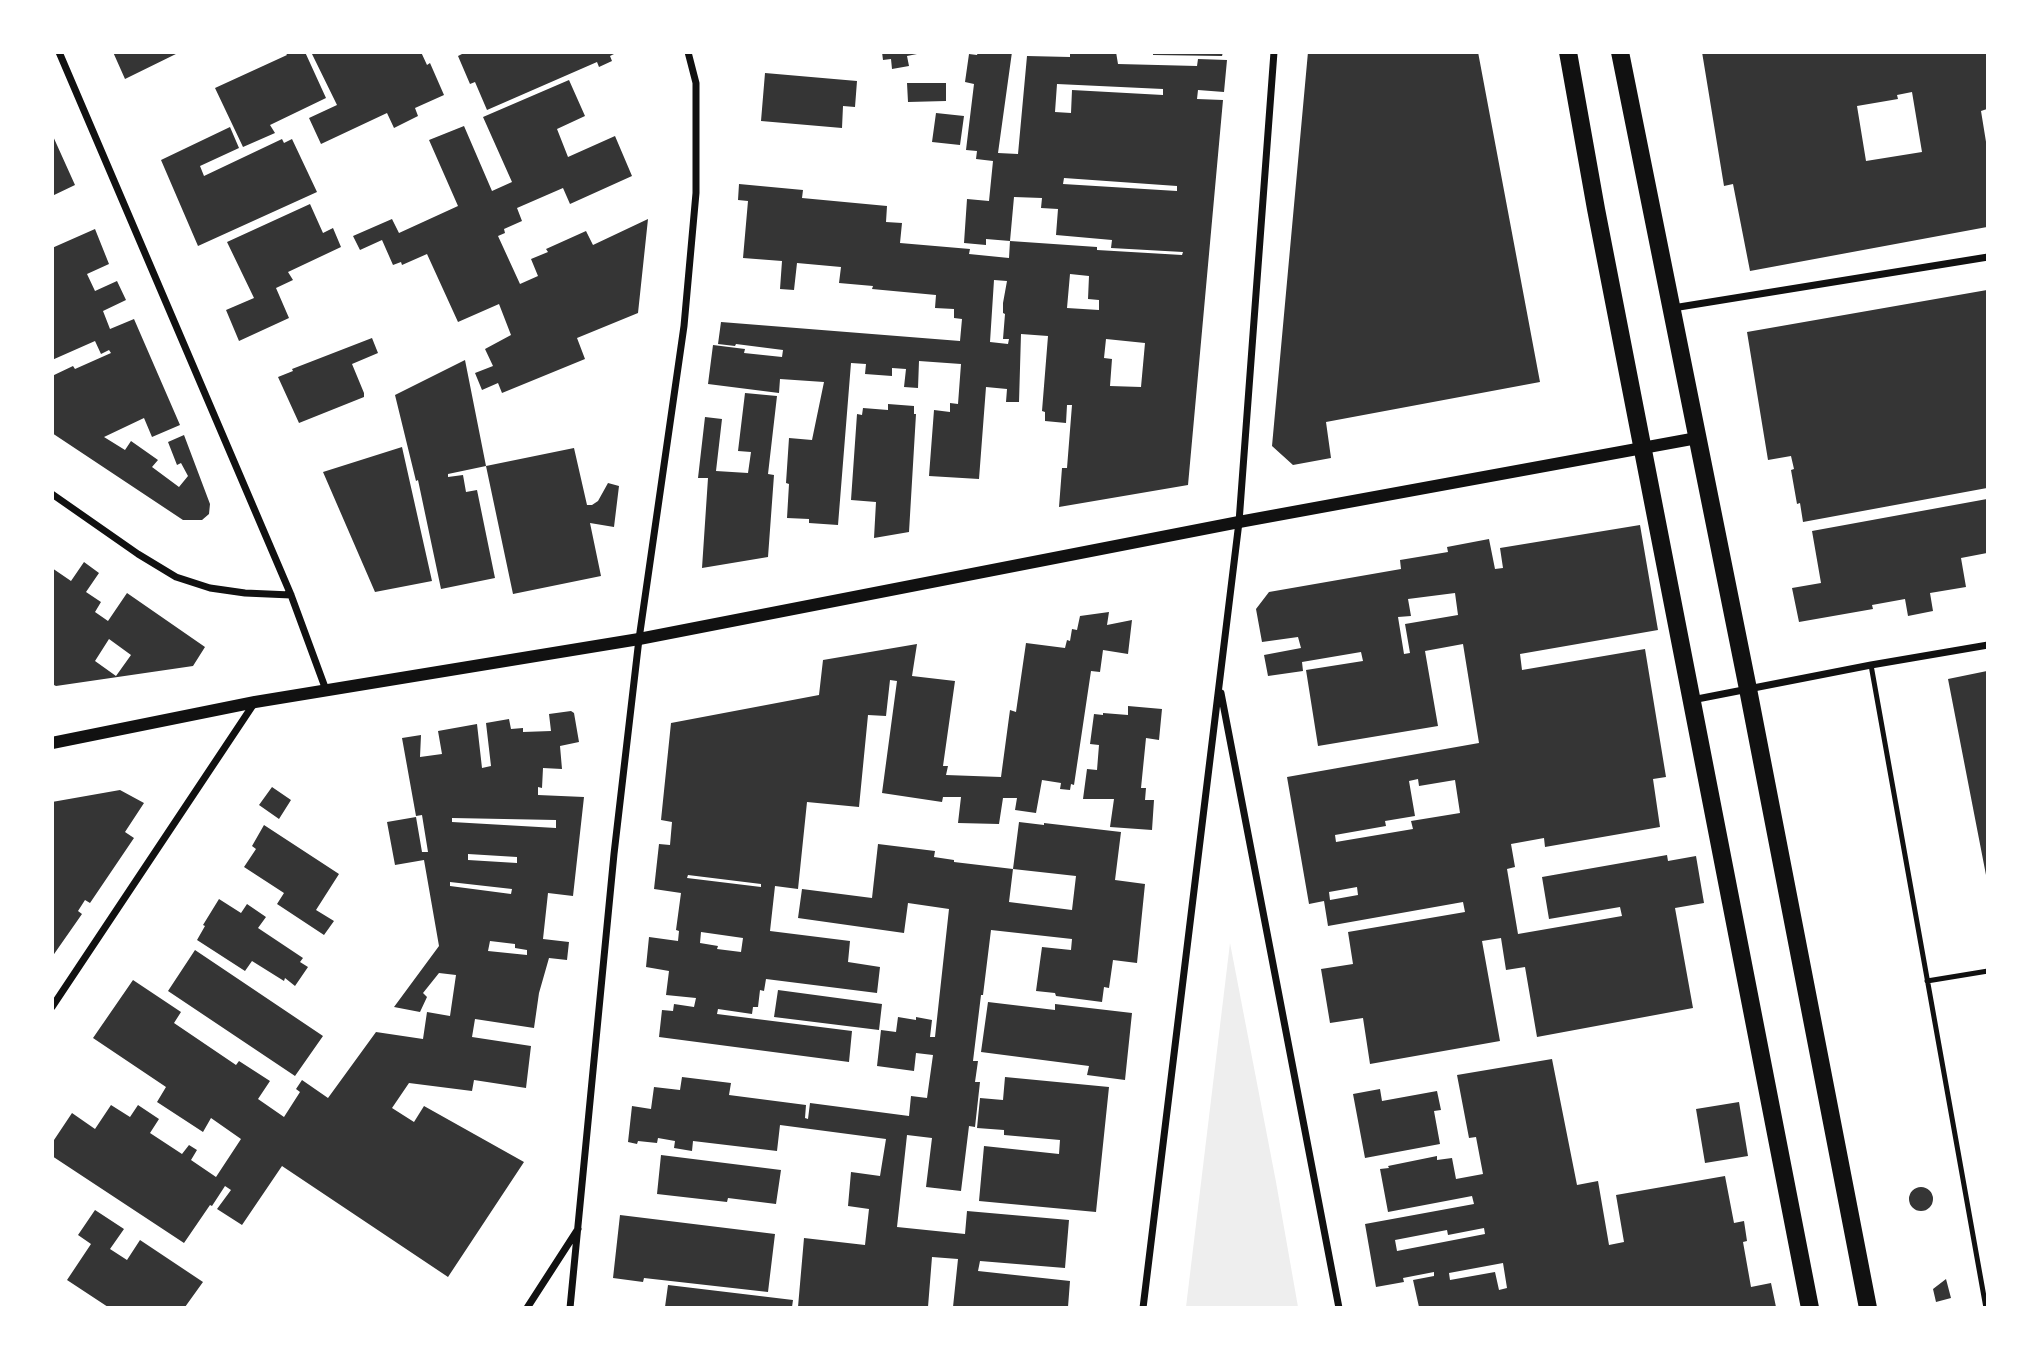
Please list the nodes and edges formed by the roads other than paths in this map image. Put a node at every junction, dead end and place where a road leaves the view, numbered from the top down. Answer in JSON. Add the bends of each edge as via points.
{"nodes":[{"id":1,"x":59,"y":52,"type":"edge"},
{"id":2,"x":688,"y":52,"type":"edge"},
{"id":3,"x":1274,"y":52,"type":"edge"},
{"id":4,"x":1568,"y":52,"type":"edge"},
{"id":5,"x":1620,"y":52,"type":"edge"},
{"id":6,"x":1987,"y":257,"type":"edge"},
{"id":7,"x":1672,"y":309,"type":"junction"},
{"id":8,"x":1698,"y":438,"type":"junction"},
{"id":9,"x":1644,"y":447,"type":"junction"},
{"id":10,"x":52,"y":494,"type":"edge"},
{"id":11,"x":1239,"y":522,"type":"junction"},
{"id":12,"x":291,"y":595,"type":"junction"},
{"id":13,"x":639,"y":639,"type":"junction"},
{"id":14,"x":1987,"y":645,"type":"edge"},
{"id":15,"x":1871,"y":665,"type":"junction"},
{"id":16,"x":1219,"y":685,"type":"junction"},
{"id":17,"x":1748,"y":689,"type":"junction"},
{"id":18,"x":326,"y":690,"type":"junction"},
{"id":19,"x":1692,"y":700,"type":"junction"},
{"id":20,"x":255,"y":702,"type":"junction"},
{"id":21,"x":52,"y":743,"type":"edge"},
{"id":22,"x":1987,"y":971,"type":"edge"},
{"id":23,"x":1927,"y":981,"type":"junction"},
{"id":24,"x":52,"y":1007,"type":"edge"},
{"id":25,"x":579,"y":1228,"type":"junction"},
{"id":26,"x":527,"y":1307,"type":"edge"},
{"id":27,"x":570,"y":1307,"type":"edge"},
{"id":28,"x":1143,"y":1307,"type":"edge"},
{"id":29,"x":1339,"y":1307,"type":"edge"},
{"id":30,"x":1810,"y":1307,"type":"edge"},
{"id":31,"x":1868,"y":1307,"type":"edge"},
{"id":32,"x":1986,"y":1307,"type":"edge"}],
"edges":[{"from":1,"to":12,"type":"street"},
{"from":2,"to":13,"type":"street","via":[[696,83],[696,193],[684,326]]},
{"from":3,"to":11,"type":"street"},
{"from":4,"to":9,"type":"main road"},
{"from":5,"to":7,"type":"main road"},
{"from":6,"to":7,"type":"street"},
{"from":7,"to":8,"type":"main road"},
{"from":8,"to":9,"type":"street"},
{"from":8,"to":17,"type":"main road"},
{"from":9,"to":11,"type":"street"},
{"from":9,"to":19,"type":"main road"},
{"from":10,"to":12,"type":"street","via":[[176,577],[210,588]]},
{"from":11,"to":13,"type":"street"},
{"from":11,"to":16,"type":"street"},
{"from":12,"to":18,"type":"street"},
{"from":13,"to":18,"type":"street"},
{"from":13,"to":25,"type":"street"},
{"from":14,"to":15,"type":"street"},
{"from":15,"to":17,"type":"street"},
{"from":15,"to":23,"type":"lane"},
{"from":16,"to":28,"type":"street"},
{"from":16,"to":29,"type":"street"},
{"from":17,"to":19,"type":"street"},
{"from":17,"to":31,"type":"main road"},
{"from":18,"to":20,"type":"street"},
{"from":19,"to":30,"type":"main road"},
{"from":20,"to":21,"type":"street"},
{"from":20,"to":24,"type":"street"},
{"from":22,"to":23,"type":"lane"},
{"from":23,"to":32,"type":"lane"},
{"from":25,"to":26,"type":"street"},
{"from":25,"to":27,"type":"street"}]}
